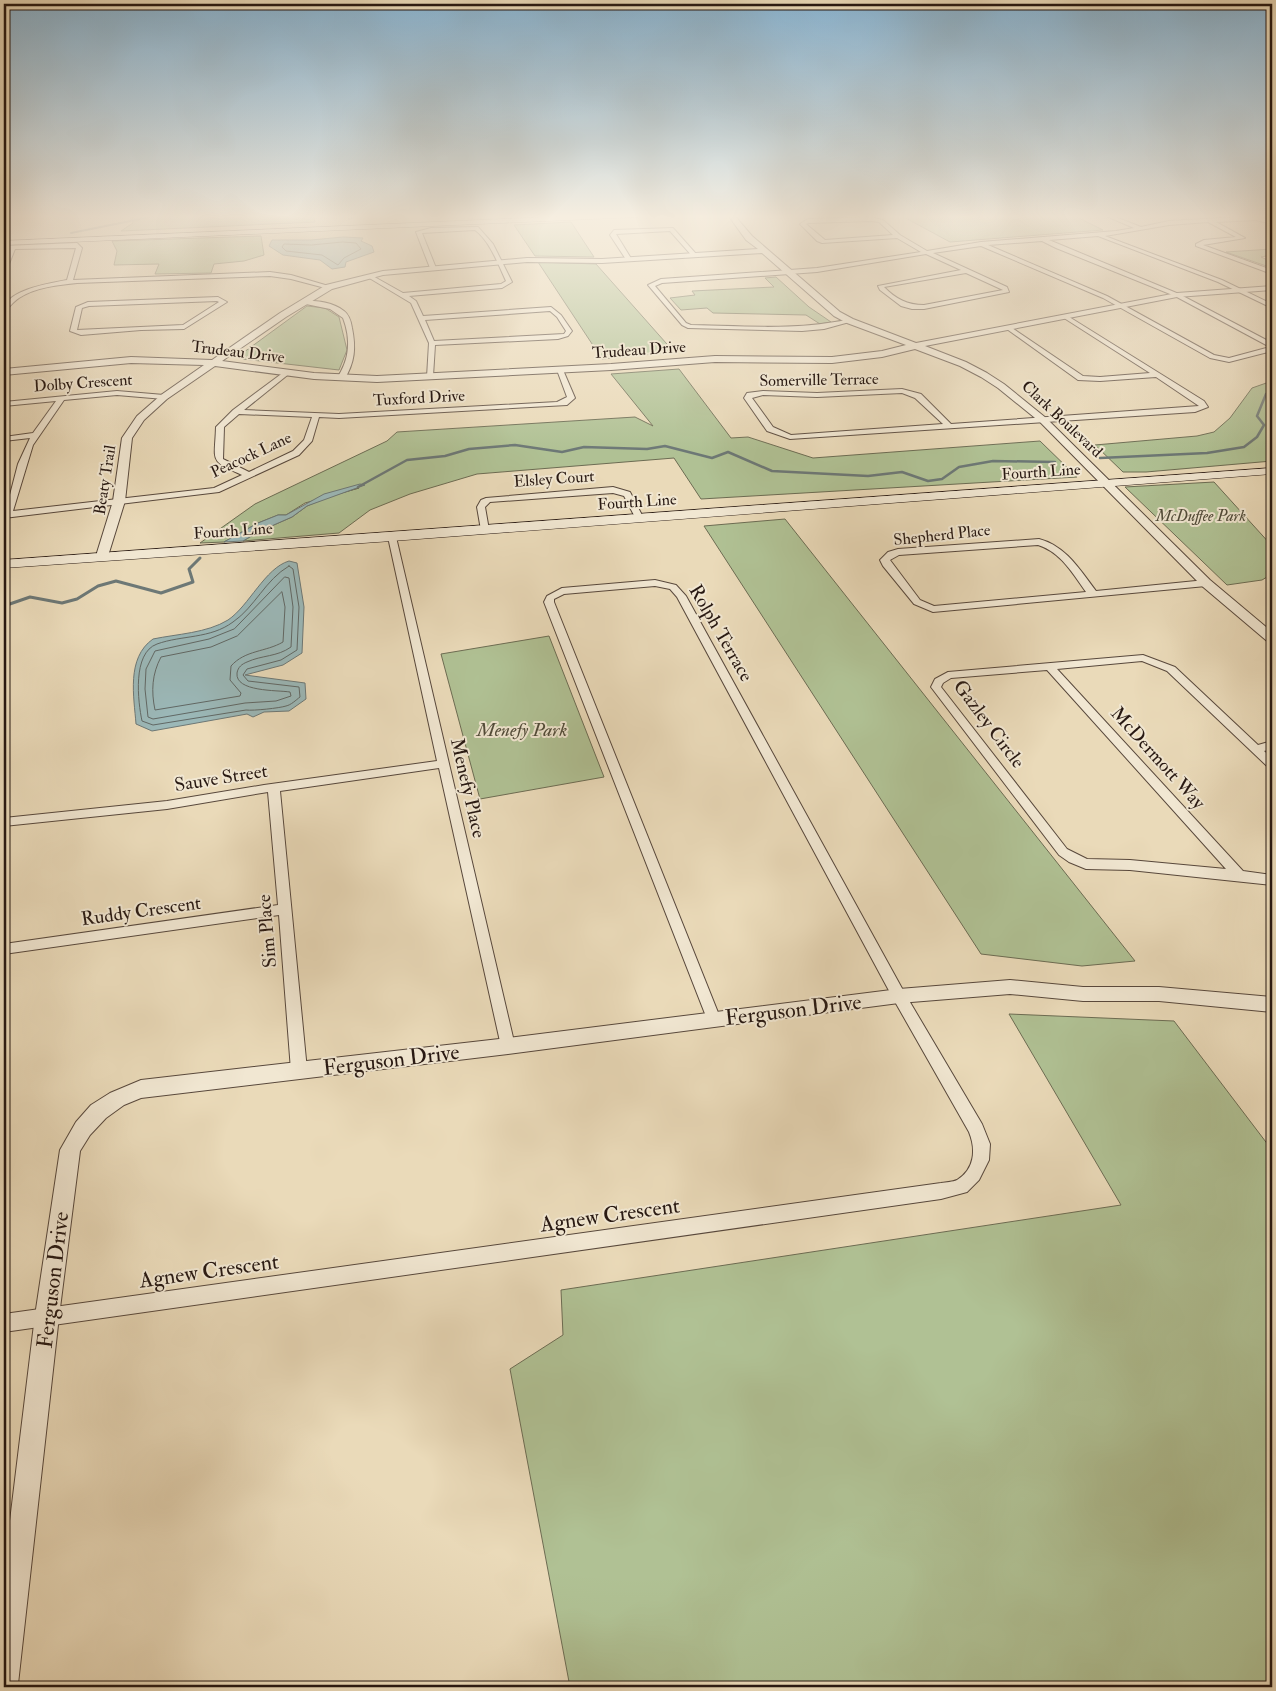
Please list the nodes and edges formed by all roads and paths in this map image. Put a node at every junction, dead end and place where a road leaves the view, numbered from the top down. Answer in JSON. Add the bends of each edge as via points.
{"nodes":[{"id":1,"x":24,"y":294,"type":"edge"},
{"id":2,"x":171,"y":294,"type":"edge"},
{"id":3,"x":316,"y":294,"type":"edge"},
{"id":4,"x":413,"y":294,"type":"edge"},
{"id":5,"x":660,"y":294,"type":"edge"},
{"id":6,"x":813,"y":294,"type":"edge"},
{"id":7,"x":888,"y":294,"type":"edge"},
{"id":8,"x":990,"y":294,"type":"edge"},
{"id":9,"x":1094,"y":294,"type":"edge"},
{"id":10,"x":1191,"y":294,"type":"edge"},
{"id":11,"x":1249,"y":294,"type":"edge"},
{"id":12,"x":403,"y":295,"type":"joint"},
{"id":13,"x":1177,"y":295,"type":"junction"},
{"id":14,"x":6,"y":296,"type":"dead end"},
{"id":15,"x":18,"y":296,"type":"junction"},
{"id":16,"x":168,"y":300,"type":"junction"},
{"id":17,"x":302,"y":302,"type":"junction"},
{"id":18,"x":1121,"y":306,"type":"junction"},
{"id":19,"x":1272,"y":306,"type":"edge"},
{"id":20,"x":4,"y":309,"type":"edge"},
{"id":21,"x":1066,"y":317,"type":"junction"},
{"id":22,"x":422,"y":318,"type":"junction"},
{"id":23,"x":850,"y":321,"type":"junction"},
{"id":24,"x":1007,"y":327,"type":"junction"},
{"id":25,"x":432,"y":343,"type":"junction"},
{"id":26,"x":916,"y":346,"type":"junction"},
{"id":27,"x":1272,"y":348,"type":"edge"},
{"id":28,"x":214,"y":363,"type":"junction"},
{"id":29,"x":560,"y":370,"type":"junction"},
{"id":30,"x":4,"y":372,"type":"edge"},
{"id":31,"x":286,"y":373,"type":"junction"},
{"id":32,"x":1158,"y":375,"type":"junction"},
{"id":33,"x":429,"y":376,"type":"junction"},
{"id":34,"x":341,"y":378,"type":"junction"},
{"id":35,"x":164,"y":397,"type":"junction"},
{"id":36,"x":61,"y":399,"type":"junction"},
{"id":37,"x":4,"y":404,"type":"edge"},
{"id":38,"x":236,"y":412,"type":"junction"},
{"id":39,"x":316,"y":416,"type":"junction"},
{"id":40,"x":1043,"y":420,"type":"junction"},
{"id":41,"x":949,"y":426,"type":"junction"},
{"id":42,"x":35,"y":436,"type":"junction"},
{"id":43,"x":4,"y":439,"type":"edge"},
{"id":44,"x":1272,"y":471,"type":"edge"},
{"id":45,"x":249,"y":475,"type":"junction"},
{"id":46,"x":1107,"y":484,"type":"junction"},
{"id":47,"x":118,"y":501,"type":"junction"},
{"id":48,"x":6,"y":514,"type":"edge"},
{"id":49,"x":640,"y":519,"type":"junction"},
{"id":50,"x":485,"y":530,"type":"junction"},
{"id":51,"x":392,"y":537,"type":"junction"},
{"id":52,"x":102,"y":556,"type":"junction"},
{"id":53,"x":4,"y":564,"type":"edge"},
{"id":54,"x":1206,"y":583,"type":"junction"},
{"id":55,"x":1093,"y":594,"type":"junction"},
{"id":56,"x":1272,"y":638,"type":"edge"},
{"id":57,"x":1050,"y":667,"type":"junction"},
{"id":58,"x":1272,"y":746,"type":"edge"},
{"id":59,"x":1256,"y":749,"type":"junction"},
{"id":60,"x":443,"y":764,"type":"junction"},
{"id":61,"x":1272,"y":764,"type":"edge"},
{"id":62,"x":274,"y":788,"type":"junction"},
{"id":63,"x":4,"y":822,"type":"edge"},
{"id":64,"x":1239,"y":875,"type":"junction"},
{"id":65,"x":1272,"y":880,"type":"edge"},
{"id":66,"x":284,"y":909,"type":"junction"},
{"id":67,"x":4,"y":949,"type":"edge"},
{"id":68,"x":899,"y":996,"type":"junction"},
{"id":69,"x":1272,"y":1005,"type":"edge"},
{"id":70,"x":714,"y":1020,"type":"junction"},
{"id":71,"x":508,"y":1046,"type":"junction"},
{"id":72,"x":299,"y":1070,"type":"junction"},
{"id":73,"x":47,"y":1316,"type":"junction"},
{"id":74,"x":4,"y":1323,"type":"edge"},
{"id":75,"x":10,"y":1583,"type":"edge"},
{"id":76,"x":4,"y":1684,"type":"edge"}],
"edges":[{"from":1,"to":15,"type":"street"},
{"from":2,"to":16,"type":"street"},
{"from":3,"to":17,"type":"street","name":"Beaty Trail"},
{"from":4,"to":12,"type":"street"},
{"from":5,"to":23,"type":"street","via":[[690,328],[802,329]]},
{"from":6,"to":23,"type":"street","name":"Clark Boulevard"},
{"from":7,"to":8,"type":"street","via":[[903,305],[912,307]]},
{"from":9,"to":18,"type":"street"},
{"from":10,"to":13,"type":"street","name":"Trudeau Drive"},
{"from":11,"to":19,"type":"street"},
{"from":12,"to":22,"type":"street","via":[[414,302]]},
{"from":13,"to":18,"type":"street","name":"Trudeau Drive"},
{"from":13,"to":27,"type":"street"},
{"from":14,"to":15,"type":"street"},
{"from":15,"to":20,"type":"street"},
{"from":16,"to":16,"type":"street","via":[[208,298],[224,301],[184,327],[73,331],[78,310],[83,305]]},
{"from":17,"to":28,"type":"street","name":"Beaty Trail"},
{"from":17,"to":34,"type":"street","via":[[332,307],[346,318],[354,348]]},
{"from":18,"to":21,"type":"street","name":"Trudeau Drive"},
{"from":18,"to":27,"type":"street","via":[[1217,359],[1229,360]]},
{"from":21,"to":24,"type":"street","name":"Trudeau Drive"},
{"from":21,"to":32,"type":"street"},
{"from":22,"to":25,"type":"street"},
{"from":22,"to":25,"type":"street","via":[[551,309],[569,331],[558,337]]},
{"from":23,"to":26,"type":"street","name":"Clark Boulevard"},
{"from":24,"to":26,"type":"street","name":"Trudeau Drive"},
{"from":24,"to":32,"type":"street","via":[[1081,378],[1100,380]]},
{"from":25,"to":33,"type":"street"},
{"from":26,"to":29,"type":"street","name":"Trudeau Drive","via":[[832,360],[715,359]]},
{"from":26,"to":40,"type":"street","name":"Clark Boulevard","via":[[984,375]]},
{"from":28,"to":30,"type":"street","name":"Trudeau Drive","via":[[131,360]]},
{"from":28,"to":31,"type":"street","name":"Trudeau Drive"},
{"from":28,"to":35,"type":"street","name":"Beaty Trail"},
{"from":29,"to":33,"type":"street","name":"Trudeau Drive"},
{"from":29,"to":39,"type":"street","name":"Tuxford Drive","via":[[571,398],[557,404]]},
{"from":31,"to":34,"type":"street","name":"Trudeau Drive"},
{"from":31,"to":38,"type":"street"},
{"from":32,"to":40,"type":"street","name":"Somerville Terrace","via":[[1204,406],[1195,410]]},
{"from":33,"to":34,"type":"street","name":"Trudeau Drive"},
{"from":35,"to":36,"type":"street","name":"Dolby Crescent","via":[[117,393]]},
{"from":35,"to":47,"type":"street","name":"Beaty Trail","via":[[140,418],[127,438]]},
{"from":36,"to":37,"type":"street","name":"Dolby Crescent"},
{"from":36,"to":42,"type":"street"},
{"from":38,"to":39,"type":"street","name":"Tuxford Drive"},
{"from":38,"to":45,"type":"street","via":[[220,428],[219,459]]},
{"from":39,"to":45,"type":"street","name":"Peacock Lane","via":[[303,448]]},
{"from":40,"to":41,"type":"street","name":"Somerville Terrace"},
{"from":40,"to":46,"type":"street","name":"Clark Boulevard"},
{"from":41,"to":41,"type":"street","name":"Somerville Terrace","via":[[913,393],[902,391],[817,395],[763,393],[748,398],[770,429],[790,437]]},
{"from":42,"to":43,"type":"street"},
{"from":42,"to":48,"type":"street"},
{"from":44,"to":46,"type":"main road","name":"Fourth Line"},
{"from":45,"to":47,"type":"street","name":"Peacock Lane","via":[[216,490]]},
{"from":46,"to":49,"type":"main road","name":"Fourth Line"},
{"from":46,"to":54,"type":"street","name":"Clark Boulevard"},
{"from":47,"to":48,"type":"street"},
{"from":47,"to":52,"type":"street","name":"Beaty Trail"},
{"from":49,"to":50,"type":"main road","name":"Fourth Line"},
{"from":49,"to":50,"type":"street","name":"Elsley Court","via":[[628,494],[613,490],[488,500],[481,507]]},
{"from":50,"to":51,"type":"main road","name":"Fourth Line"},
{"from":51,"to":52,"type":"main road","name":"Fourth Line"},
{"from":51,"to":60,"type":"street","name":"Menefy Place"},
{"from":52,"to":53,"type":"main road","name":"Fourth Line"},
{"from":54,"to":55,"type":"street","name":"Shepherd Place"},
{"from":54,"to":56,"type":"street","name":"Clark Boulevard"},
{"from":55,"to":55,"type":"street","name":"Shepherd Place","via":[[1056,550],[1046,543],[898,552],[885,560],[917,602],[933,609]]},
{"from":57,"to":59,"type":"street","name":"Gazley Circle","via":[[1142,658],[1161,664],[1171,669]]},
{"from":57,"to":64,"type":"street","name":"McDermott Way"},
{"from":57,"to":64,"type":"street","name":"Gazley Circle","via":[[948,675],[936,687],[1063,852],[1073,859],[1095,865]]},
{"from":58,"to":59,"type":"street"},
{"from":59,"to":61,"type":"street","name":"Gazley Circle"},
{"from":60,"to":62,"type":"street","name":"Sauve Street"},
{"from":60,"to":71,"type":"street","name":"Menefy Place"},
{"from":62,"to":63,"type":"street","name":"Sauve Street","via":[[167,805]]},
{"from":62,"to":66,"type":"street","name":"Sim Place"},
{"from":64,"to":65,"type":"street","name":"Gazley Circle"},
{"from":66,"to":67,"type":"street","name":"Ruddy Crescent"},
{"from":66,"to":72,"type":"street","name":"Sim Place"},
{"from":68,"to":69,"type":"street","name":"Ferguson Drive","via":[[1010,987],[1082,994],[1159,994]]},
{"from":68,"to":70,"type":"street","name":"Ferguson Drive"},
{"from":68,"to":70,"type":"street","name":"Rolph Terrace","via":[[676,590],[655,583],[562,591],[549,602]]},
{"from":68,"to":73,"type":"street","name":"Agnew Crescent","via":[[982,1144],[981,1160],[961,1187]]},
{"from":70,"to":71,"type":"street","name":"Ferguson Drive"},
{"from":71,"to":72,"type":"street","name":"Ferguson Drive"},
{"from":72,"to":73,"type":"street","name":"Ferguson Drive","via":[[140,1089],[101,1108],[81,1129],[70,1150]]},
{"from":73,"to":74,"type":"street","name":"Agnew Crescent"},
{"from":73,"to":75,"type":"street","name":"Ferguson Drive"},
{"from":75,"to":76,"type":"street","name":"Ferguson Drive"}]}
